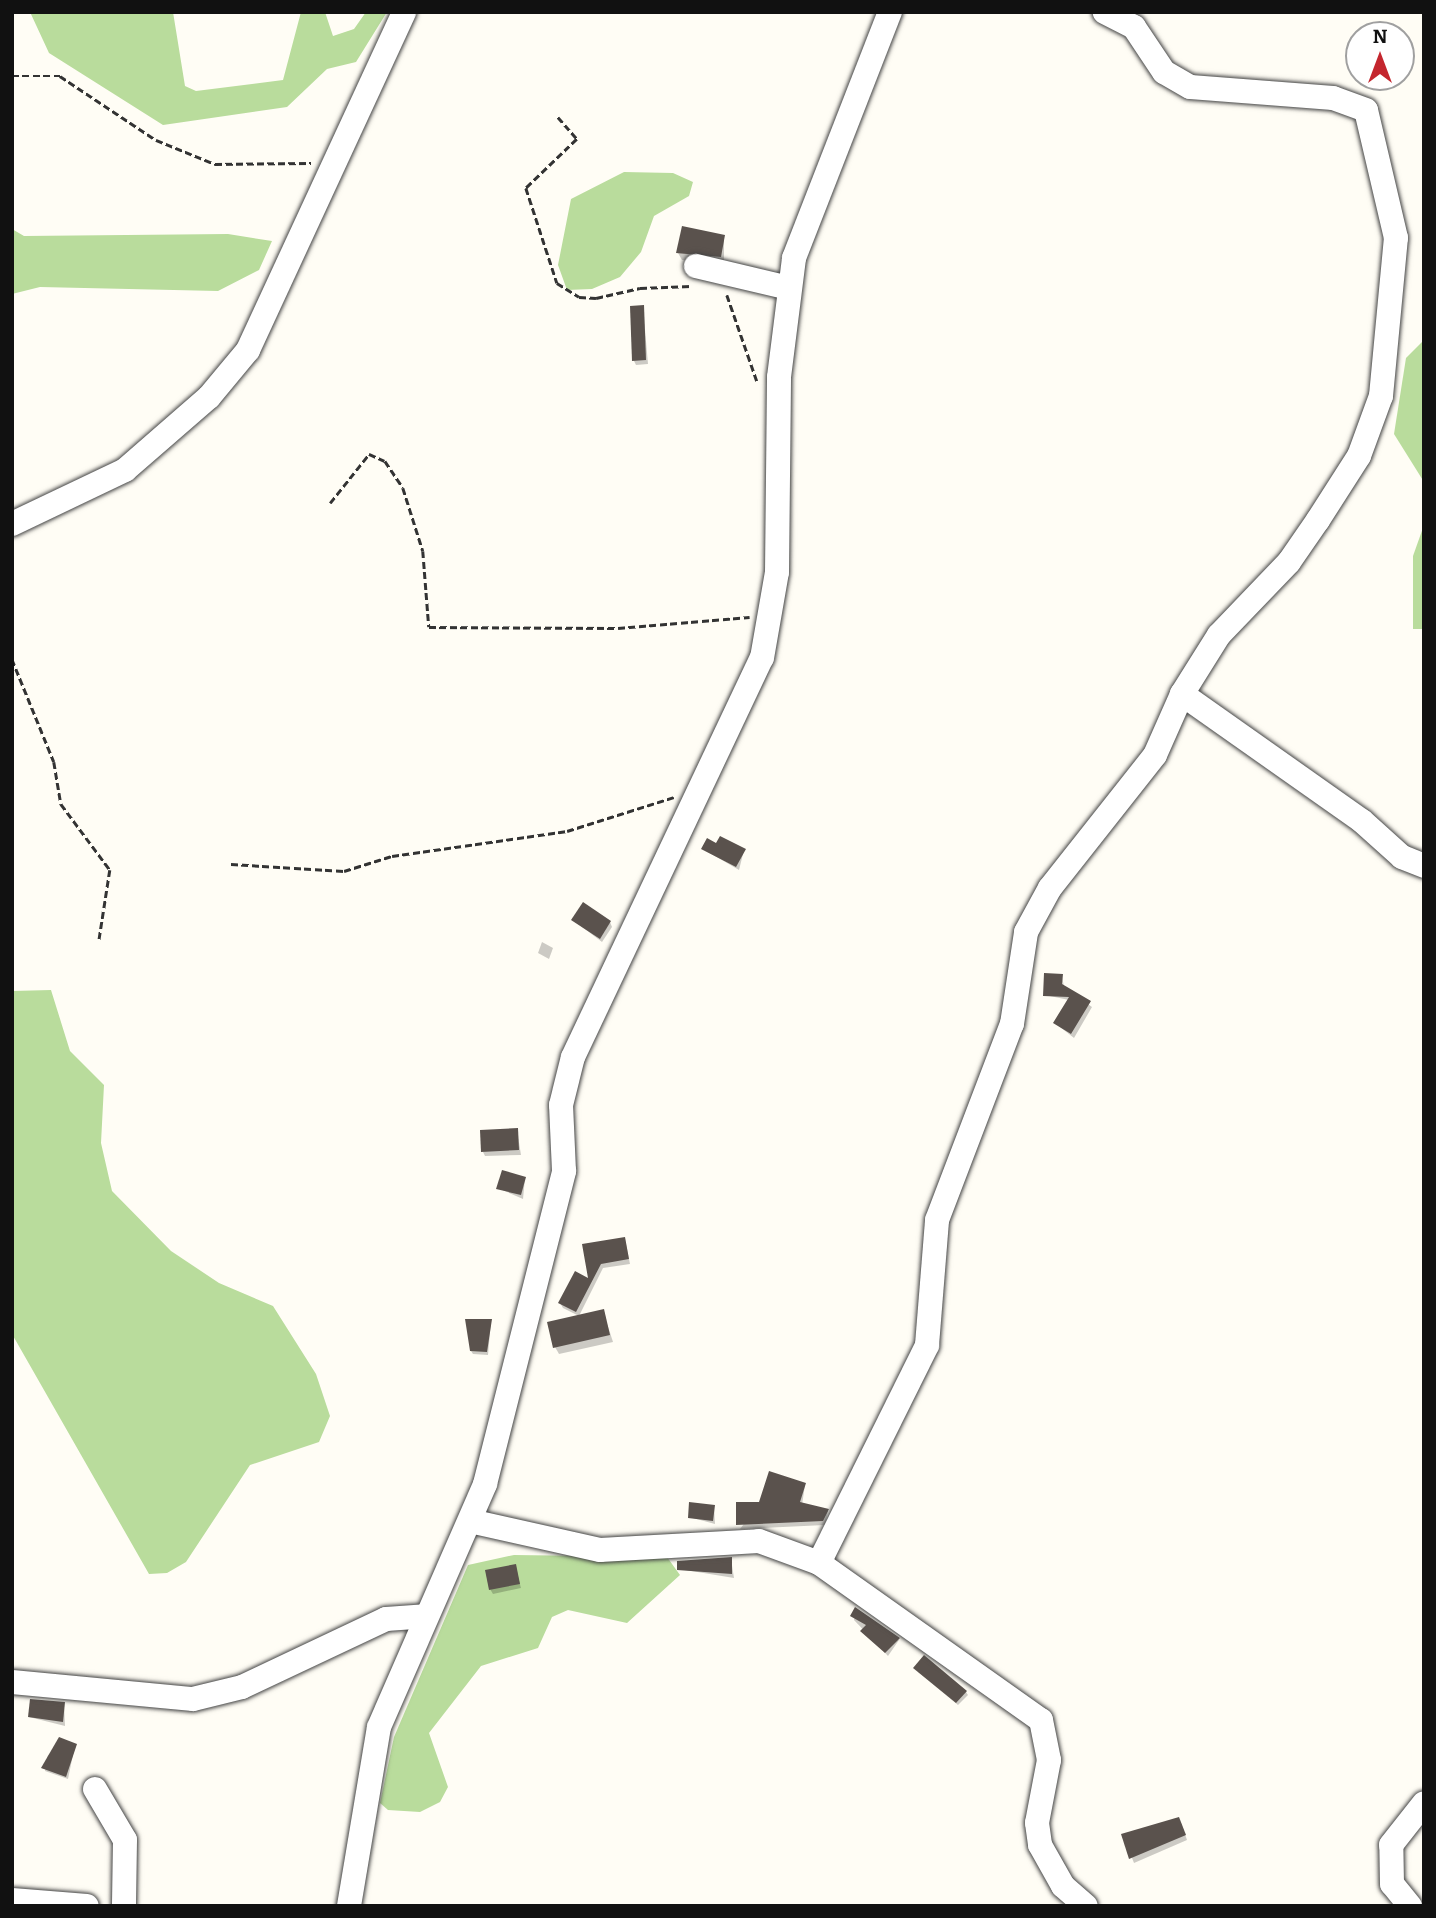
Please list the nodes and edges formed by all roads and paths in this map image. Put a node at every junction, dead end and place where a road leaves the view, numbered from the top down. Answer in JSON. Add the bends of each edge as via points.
{"nodes":[{"id":1,"x":404,"y":12,"type":"edge"},
{"id":2,"x":890,"y":12,"type":"edge"},
{"id":3,"x":1105,"y":12,"type":"edge"},
{"id":4,"x":12,"y":76,"type":"edge"},
{"id":5,"x":558,"y":117,"type":"dead end"},
{"id":6,"x":332,"y":164,"type":"junction"},
{"id":7,"x":696,"y":266,"type":"dead end"},
{"id":8,"x":722,"y":276,"type":"junction"},
{"id":9,"x":789,"y":288,"type":"junction"},
{"id":10,"x":759,"y":386,"type":"dead end"},
{"id":11,"x":330,"y":503,"type":"dead end"},
{"id":12,"x":12,"y":524,"type":"edge"},
{"id":13,"x":771,"y":616,"type":"junction"},
{"id":14,"x":12,"y":659,"type":"edge"},
{"id":15,"x":1182,"y":694,"type":"junction"},
{"id":16,"x":698,"y":798,"type":"junction"},
{"id":17,"x":231,"y":864,"type":"dead end"},
{"id":18,"x":1424,"y":866,"type":"edge"},
{"id":19,"x":99,"y":941,"type":"dead end"},
{"id":20,"x":470,"y":1521,"type":"junction"},
{"id":21,"x":819,"y":1563,"type":"junction"},
{"id":22,"x":425,"y":1616,"type":"junction"},
{"id":23,"x":12,"y":1682,"type":"edge"},
{"id":24,"x":95,"y":1790,"type":"dead end"},
{"id":25,"x":1424,"y":1803,"type":"edge"},
{"id":26,"x":12,"y":1900,"type":"edge"},
{"id":27,"x":87,"y":1906,"type":"edge"},
{"id":28,"x":124,"y":1906,"type":"edge"},
{"id":29,"x":349,"y":1906,"type":"edge"},
{"id":30,"x":1086,"y":1906,"type":"edge"},
{"id":31,"x":1410,"y":1906,"type":"edge"}],
"edges":[{"from":1,"to":6,"type":"street"},
{"from":2,"to":9,"type":"street","via":[[802,230]]},
{"from":3,"to":15,"type":"street","via":[[1134,27],[1164,72],[1190,87],[1333,98],[1366,110],[1394,212],[1389,342],[1381,396],[1359,456],[1289,562],[1219,635]]},
{"from":4,"to":6,"type":"path","via":[[60,76],[156,140],[215,164]]},
{"from":5,"to":8,"type":"path","via":[[578,139],[526,188],[557,283],[596,298]]},
{"from":6,"to":12,"type":"street","via":[[264,324],[209,397],[125,470]]},
{"from":7,"to":8,"type":"street"},
{"from":8,"to":9,"type":"street"},
{"from":8,"to":10,"type":"path"},
{"from":9,"to":13,"type":"street"},
{"from":11,"to":13,"type":"path","via":[[369,454],[384,461],[403,488],[423,551],[429,627],[618,628]]},
{"from":13,"to":16,"type":"street","via":[[739,715]]},
{"from":14,"to":19,"type":"path","via":[[54,762],[61,804],[110,870]]},
{"from":15,"to":18,"type":"street","via":[[1362,821],[1402,857]]},
{"from":15,"to":21,"type":"street","via":[[1155,755],[1050,888],[1026,932],[1012,1024],[937,1220],[927,1345]]},
{"from":16,"to":17,"type":"path","via":[[654,800],[567,831],[392,856],[345,871]]},
{"from":16,"to":20,"type":"street","via":[[573,1057],[561,1105],[564,1171],[485,1484]]},
{"from":20,"to":21,"type":"street","via":[[600,1550],[759,1541]]},
{"from":20,"to":22,"type":"street"},
{"from":21,"to":30,"type":"street","via":[[1041,1720],[1049,1760],[1037,1823],[1040,1845],[1063,1886]]},
{"from":22,"to":23,"type":"street","via":[[386,1619],[242,1687],[193,1699]]},
{"from":22,"to":29,"type":"street","via":[[379,1727]]},
{"from":24,"to":28,"type":"street","via":[[125,1840]]},
{"from":25,"to":31,"type":"street","via":[[1391,1844],[1392,1884]]},
{"from":26,"to":27,"type":"street"}]}
